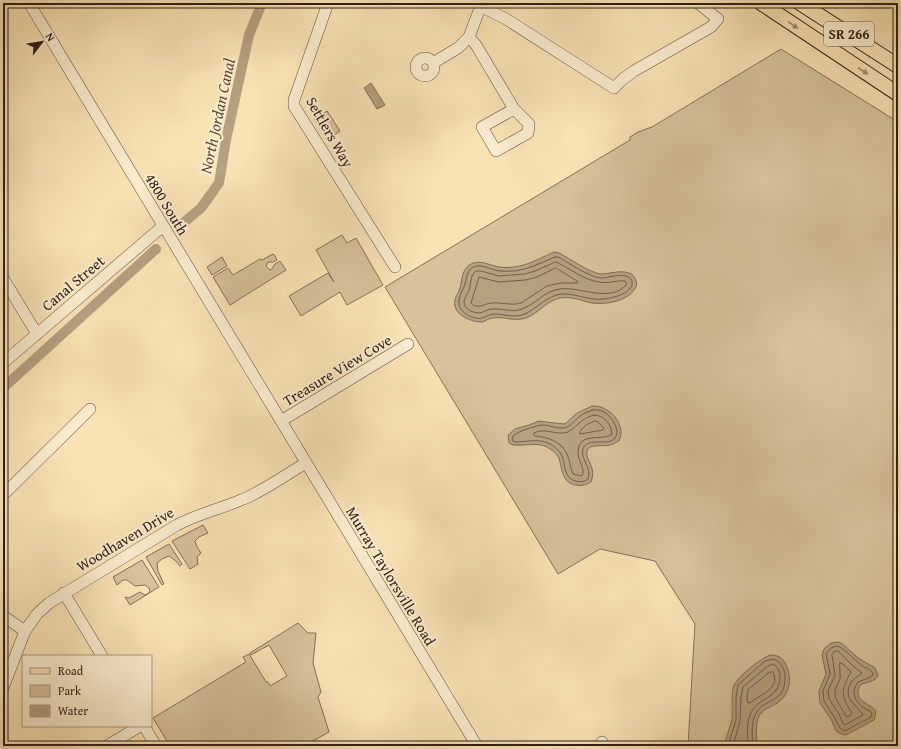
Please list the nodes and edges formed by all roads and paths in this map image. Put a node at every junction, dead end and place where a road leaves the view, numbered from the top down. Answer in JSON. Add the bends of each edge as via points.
{"nodes":[{"id":1,"x":29,"y":3,"type":"edge"},
{"id":2,"x":328,"y":3,"type":"edge"},
{"id":3,"x":698,"y":3,"type":"edge"},
{"id":4,"x":761,"y":3,"type":"edge"},
{"id":5,"x":800,"y":3,"type":"edge"},
{"id":6,"x":482,"y":5,"type":"edge"},
{"id":7,"x":469,"y":37,"type":"junction"},
{"id":8,"x":433,"y":63,"type":"dead end"},
{"id":9,"x":898,"y":66,"type":"edge"},
{"id":10,"x":898,"y":94,"type":"edge"},
{"id":11,"x":514,"y":109,"type":"dead end"},
{"id":12,"x":163,"y":226,"type":"junction"},
{"id":13,"x":395,"y":267,"type":"dead end"},
{"id":14,"x":3,"y":278,"type":"edge"},
{"id":15,"x":37,"y":334,"type":"junction"},
{"id":16,"x":408,"y":344,"type":"dead end"},
{"id":17,"x":3,"y":363,"type":"edge"},
{"id":18,"x":90,"y":409,"type":"dead end"},
{"id":19,"x":280,"y":421,"type":"junction"},
{"id":20,"x":306,"y":463,"type":"junction"},
{"id":21,"x":3,"y":495,"type":"edge"},
{"id":22,"x":64,"y":593,"type":"junction"},
{"id":23,"x":3,"y":616,"type":"edge"},
{"id":24,"x":25,"y":631,"type":"junction"},
{"id":25,"x":101,"y":655,"type":"edge"},
{"id":26,"x":3,"y":688,"type":"edge"},
{"id":27,"x":138,"y":727,"type":"edge"},
{"id":28,"x":145,"y":727,"type":"edge"},
{"id":29,"x":107,"y":746,"type":"edge"},
{"id":30,"x":156,"y":746,"type":"edge"},
{"id":31,"x":477,"y":746,"type":"edge"}],
"edges":[{"from":1,"to":12,"type":"street","name":"4800 South"},
{"from":2,"to":13,"type":"street","name":"Settlers Way","via":[[294,106]]},
{"from":3,"to":6,"type":"street","via":[[718,19],[711,27],[634,71],[614,88]]},
{"from":4,"to":10,"type":"main road","number":"SR 266","one_way":true},
{"from":5,"to":9,"type":"main road","number":"SR 266"},
{"from":6,"to":7,"type":"street"},
{"from":7,"to":8,"type":"street","via":[[458,48]]},
{"from":7,"to":11,"type":"street"},
{"from":12,"to":15,"type":"street","name":"Canal Street"},
{"from":12,"to":19,"type":"street","name":"4800 South"},
{"from":14,"to":15,"type":"street"},
{"from":15,"to":17,"type":"street","name":"Canal Street"},
{"from":16,"to":19,"type":"street","name":"Treasure View Cove"},
{"from":18,"to":21,"type":"street"},
{"from":19,"to":20,"type":"street","name":"Murray Taylorsville Road"},
{"from":20,"to":22,"type":"street","name":"Woodhaven Drive","via":[[243,500],[186,520]]},
{"from":20,"to":31,"type":"street","name":"Murray Taylorsville Road"},
{"from":22,"to":24,"type":"street","name":"Woodhaven Drive","via":[[42,608]]},
{"from":22,"to":25,"type":"street"},
{"from":23,"to":24,"type":"street"},
{"from":24,"to":26,"type":"street","name":"Woodhaven Drive"},
{"from":27,"to":29,"type":"street"},
{"from":28,"to":30,"type":"street"}]}
